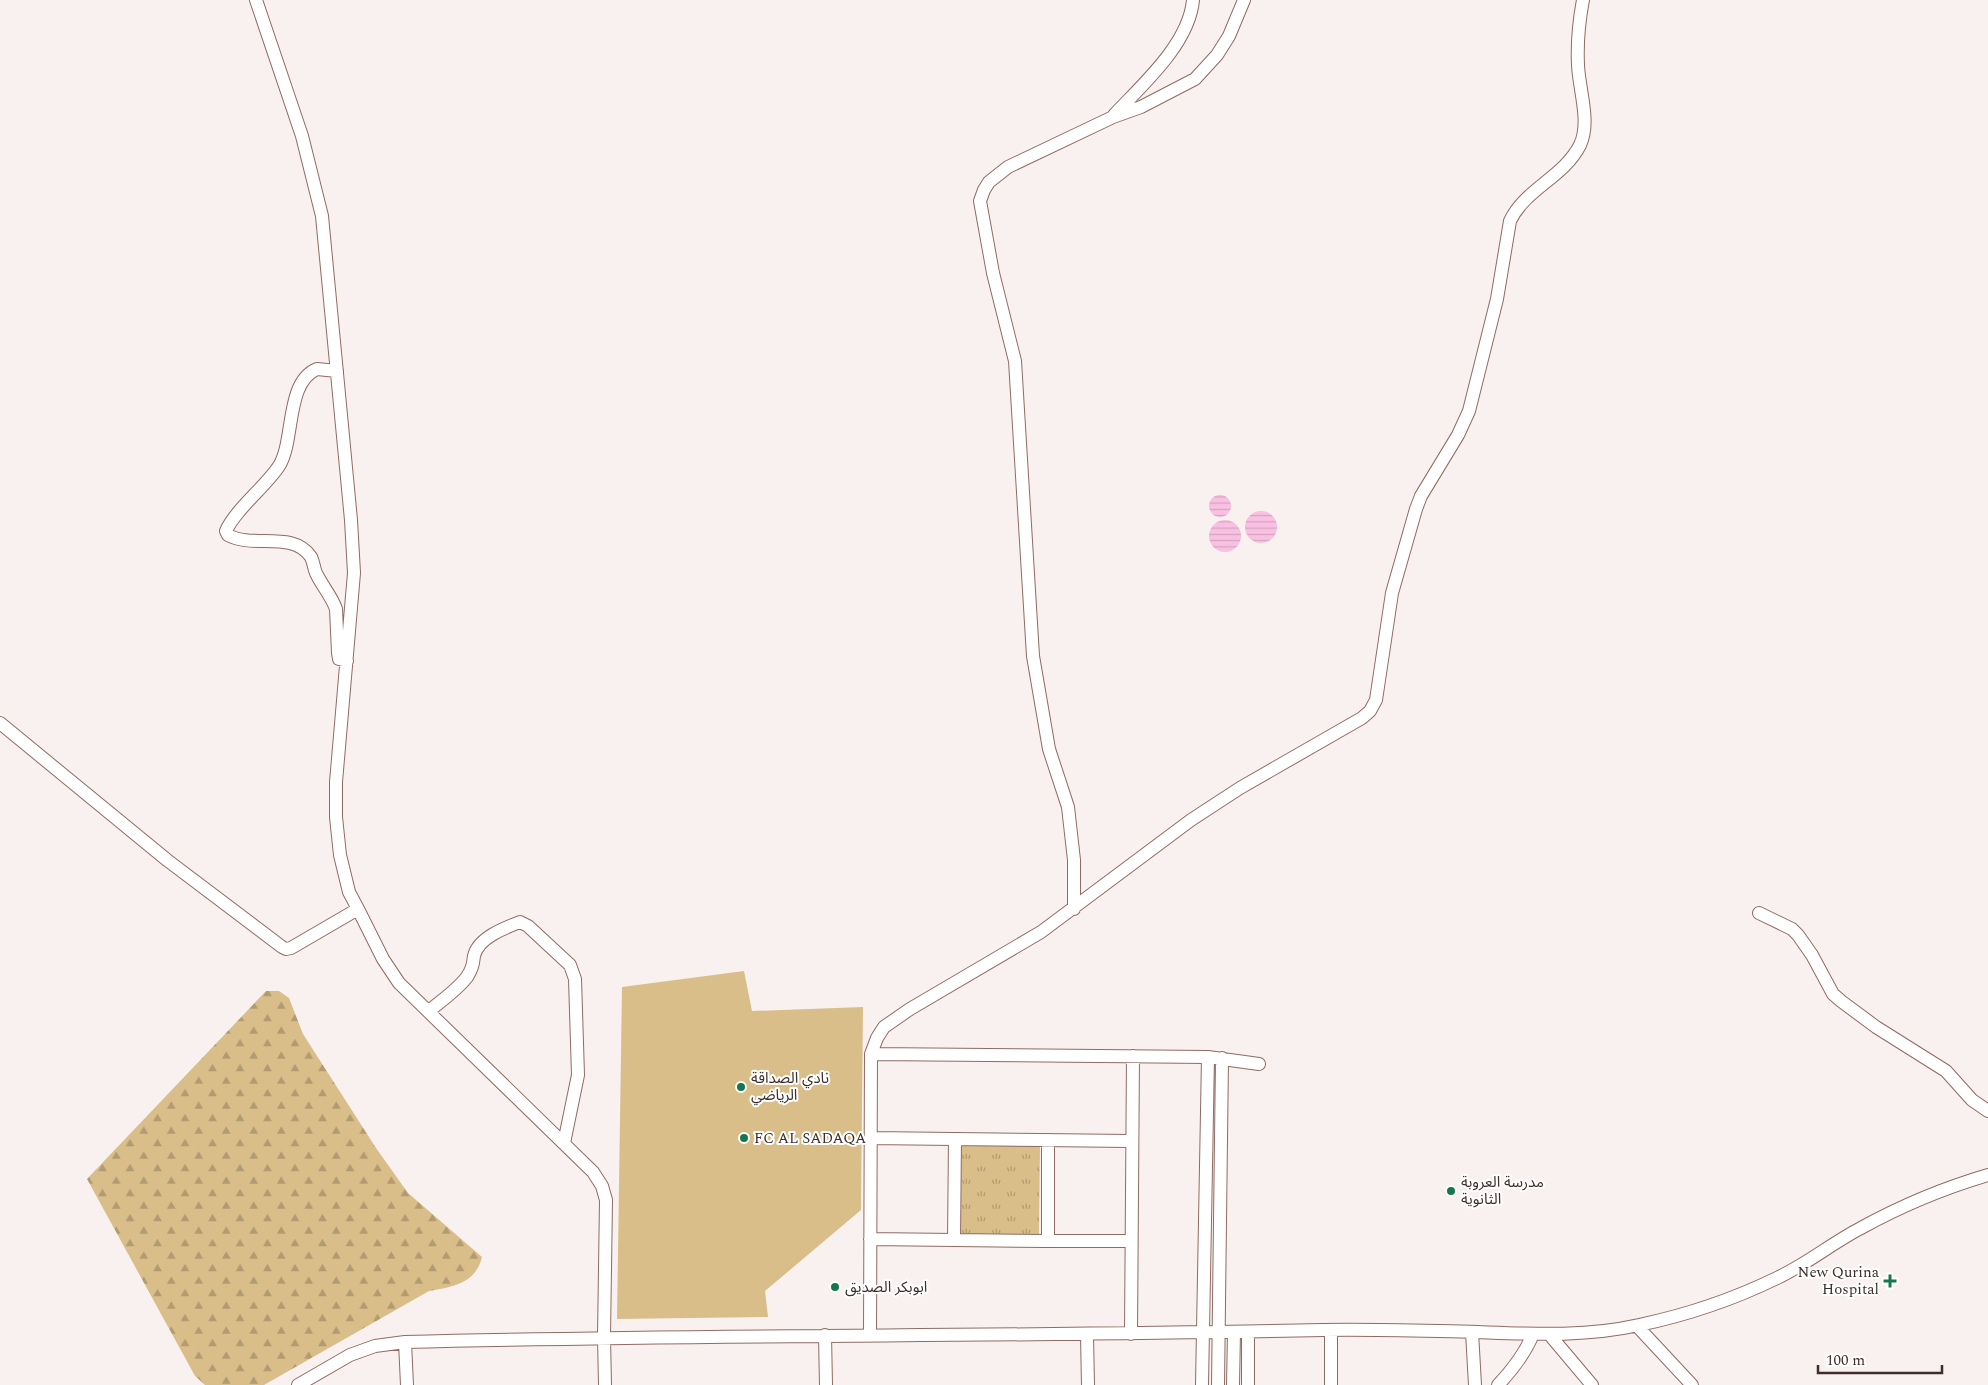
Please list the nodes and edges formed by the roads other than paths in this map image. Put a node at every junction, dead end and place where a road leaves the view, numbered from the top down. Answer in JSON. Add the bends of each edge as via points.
{"nodes":[{"id":1,"x":256,"y":0,"type":"edge"},
{"id":2,"x":1193,"y":0,"type":"edge"},
{"id":3,"x":1244,"y":0,"type":"edge"},
{"id":4,"x":1583,"y":0,"type":"edge"},
{"id":5,"x":1113,"y":117,"type":"junction"},
{"id":6,"x":337,"y":371,"type":"junction"},
{"id":7,"x":347,"y":661,"type":"junction"},
{"id":8,"x":0,"y":723,"type":"edge"},
{"id":9,"x":358,"y":909,"type":"junction"},
{"id":10,"x":1074,"y":909,"type":"junction"},
{"id":11,"x":1759,"y":912,"type":"dead end"},
{"id":12,"x":429,"y":1011,"type":"junction"},
{"id":13,"x":871,"y":1054,"type":"junction"},
{"id":14,"x":1133,"y":1056,"type":"junction"},
{"id":15,"x":1208,"y":1058,"type":"junction"},
{"id":16,"x":1222,"y":1058,"type":"junction"},
{"id":17,"x":1259,"y":1064,"type":"dead end"},
{"id":18,"x":1988,"y":1111,"type":"edge"},
{"id":19,"x":870,"y":1138,"type":"junction"},
{"id":20,"x":955,"y":1139,"type":"junction"},
{"id":21,"x":1048,"y":1140,"type":"junction"},
{"id":22,"x":1131,"y":1141,"type":"junction"},
{"id":23,"x":564,"y":1143,"type":"junction"},
{"id":24,"x":1988,"y":1174,"type":"edge"},
{"id":25,"x":870,"y":1238,"type":"junction"},
{"id":26,"x":954,"y":1240,"type":"junction"},
{"id":27,"x":1048,"y":1241,"type":"junction"},
{"id":28,"x":1130,"y":1241,"type":"junction"},
{"id":29,"x":1637,"y":1326,"type":"junction"},
{"id":30,"x":1331,"y":1330,"type":"junction"},
{"id":31,"x":1218,"y":1332,"type":"junction"},
{"id":32,"x":1234,"y":1332,"type":"junction"},
{"id":33,"x":1248,"y":1332,"type":"junction"},
{"id":34,"x":1472,"y":1332,"type":"junction"},
{"id":35,"x":1202,"y":1333,"type":"junction"},
{"id":36,"x":824,"y":1334,"type":"junction"},
{"id":37,"x":1131,"y":1334,"type":"junction"},
{"id":38,"x":1534,"y":1334,"type":"junction"},
{"id":39,"x":1549,"y":1334,"type":"junction"},
{"id":40,"x":870,"y":1335,"type":"junction"},
{"id":41,"x":1087,"y":1335,"type":"junction"},
{"id":42,"x":604,"y":1337,"type":"junction"},
{"id":43,"x":406,"y":1342,"type":"junction"},
{"id":44,"x":298,"y":1385,"type":"edge"},
{"id":45,"x":407,"y":1385,"type":"edge"},
{"id":46,"x":606,"y":1385,"type":"edge"},
{"id":47,"x":826,"y":1385,"type":"edge"},
{"id":48,"x":1088,"y":1385,"type":"edge"},
{"id":49,"x":1202,"y":1385,"type":"edge"},
{"id":50,"x":1218,"y":1385,"type":"edge"},
{"id":51,"x":1233,"y":1385,"type":"edge"},
{"id":52,"x":1248,"y":1385,"type":"edge"},
{"id":53,"x":1331,"y":1385,"type":"edge"},
{"id":54,"x":1475,"y":1385,"type":"edge"},
{"id":55,"x":1498,"y":1385,"type":"edge"},
{"id":56,"x":1592,"y":1385,"type":"edge"},
{"id":57,"x":1692,"y":1385,"type":"edge"}],
"edges":[{"from":1,"to":6,"type":"street","via":[[302,136],[322,216]]},
{"from":2,"to":5,"type":"street","via":[[1185,31]]},
{"from":3,"to":5,"type":"street","via":[[1229,36],[1195,79],[1141,107]]},
{"from":4,"to":10,"type":"street","via":[[1578,64],[1584,122],[1582,139],[1568,162],[1527,197],[1510,221],[1497,299],[1469,411],[1421,496],[1394,585],[1373,706],[1362,718],[1216,804]]},
{"from":5,"to":10,"type":"street","via":[[1008,167],[989,182],[980,200],[993,273],[1015,361],[1033,656],[1049,749],[1068,807],[1074,860]]},
{"from":6,"to":7,"type":"street","via":[[354,573]]},
{"from":6,"to":7,"type":"street","via":[[317,369],[305,378],[294,405],[284,456],[226,531],[238,539],[297,544],[304,549],[312,558],[317,575],[334,602],[339,659]]},
{"from":7,"to":9,"type":"street","via":[[338,749],[336,817],[340,855]]},
{"from":8,"to":9,"type":"street","via":[[167,860],[282,947],[291,948]]},
{"from":9,"to":12,"type":"street","via":[[399,983]]},
{"from":10,"to":13,"type":"street","via":[[884,1027]]},
{"from":11,"to":18,"type":"street","via":[[1798,935],[1833,994],[1841,1001],[1946,1071],[1972,1100]]},
{"from":12,"to":23,"type":"street"},
{"from":12,"to":23,"type":"street","via":[[465,980],[483,941],[520,922],[570,965],[575,979],[578,1075]]},
{"from":13,"to":14,"type":"street"},
{"from":13,"to":19,"type":"street"},
{"from":14,"to":15,"type":"street"},
{"from":14,"to":22,"type":"street"},
{"from":15,"to":16,"type":"street"},
{"from":15,"to":35,"type":"street"},
{"from":16,"to":17,"type":"street"},
{"from":16,"to":31,"type":"street"},
{"from":19,"to":20,"type":"street"},
{"from":19,"to":25,"type":"street"},
{"from":20,"to":21,"type":"street"},
{"from":20,"to":26,"type":"street"},
{"from":21,"to":22,"type":"street"},
{"from":21,"to":27,"type":"street"},
{"from":22,"to":28,"type":"street"},
{"from":23,"to":42,"type":"street","via":[[593,1172],[606,1200]]},
{"from":24,"to":29,"type":"street","via":[[1905,1206],[1860,1228],[1781,1277],[1733,1298]]},
{"from":25,"to":26,"type":"street"},
{"from":25,"to":40,"type":"street"},
{"from":26,"to":27,"type":"street"},
{"from":27,"to":28,"type":"street"},
{"from":28,"to":37,"type":"street"},
{"from":29,"to":39,"type":"street"},
{"from":29,"to":57,"type":"street"},
{"from":30,"to":33,"type":"street"},
{"from":30,"to":34,"type":"street"},
{"from":30,"to":53,"type":"street"},
{"from":31,"to":32,"type":"street"},
{"from":31,"to":35,"type":"street"},
{"from":31,"to":50,"type":"street"},
{"from":32,"to":33,"type":"street"},
{"from":32,"to":51,"type":"street"},
{"from":33,"to":52,"type":"street"},
{"from":34,"to":38,"type":"street"},
{"from":34,"to":54,"type":"street"},
{"from":35,"to":37,"type":"street"},
{"from":35,"to":49,"type":"street"},
{"from":36,"to":40,"type":"street"},
{"from":36,"to":42,"type":"street"},
{"from":36,"to":47,"type":"street"},
{"from":37,"to":41,"type":"street"},
{"from":38,"to":39,"type":"street"},
{"from":38,"to":55,"type":"street","via":[[1528,1349]]},
{"from":39,"to":56,"type":"street"},
{"from":40,"to":41,"type":"street"},
{"from":41,"to":48,"type":"street"},
{"from":42,"to":43,"type":"street"},
{"from":42,"to":46,"type":"street"},
{"from":43,"to":44,"type":"street","via":[[358,1352]]},
{"from":43,"to":45,"type":"street"}]}
